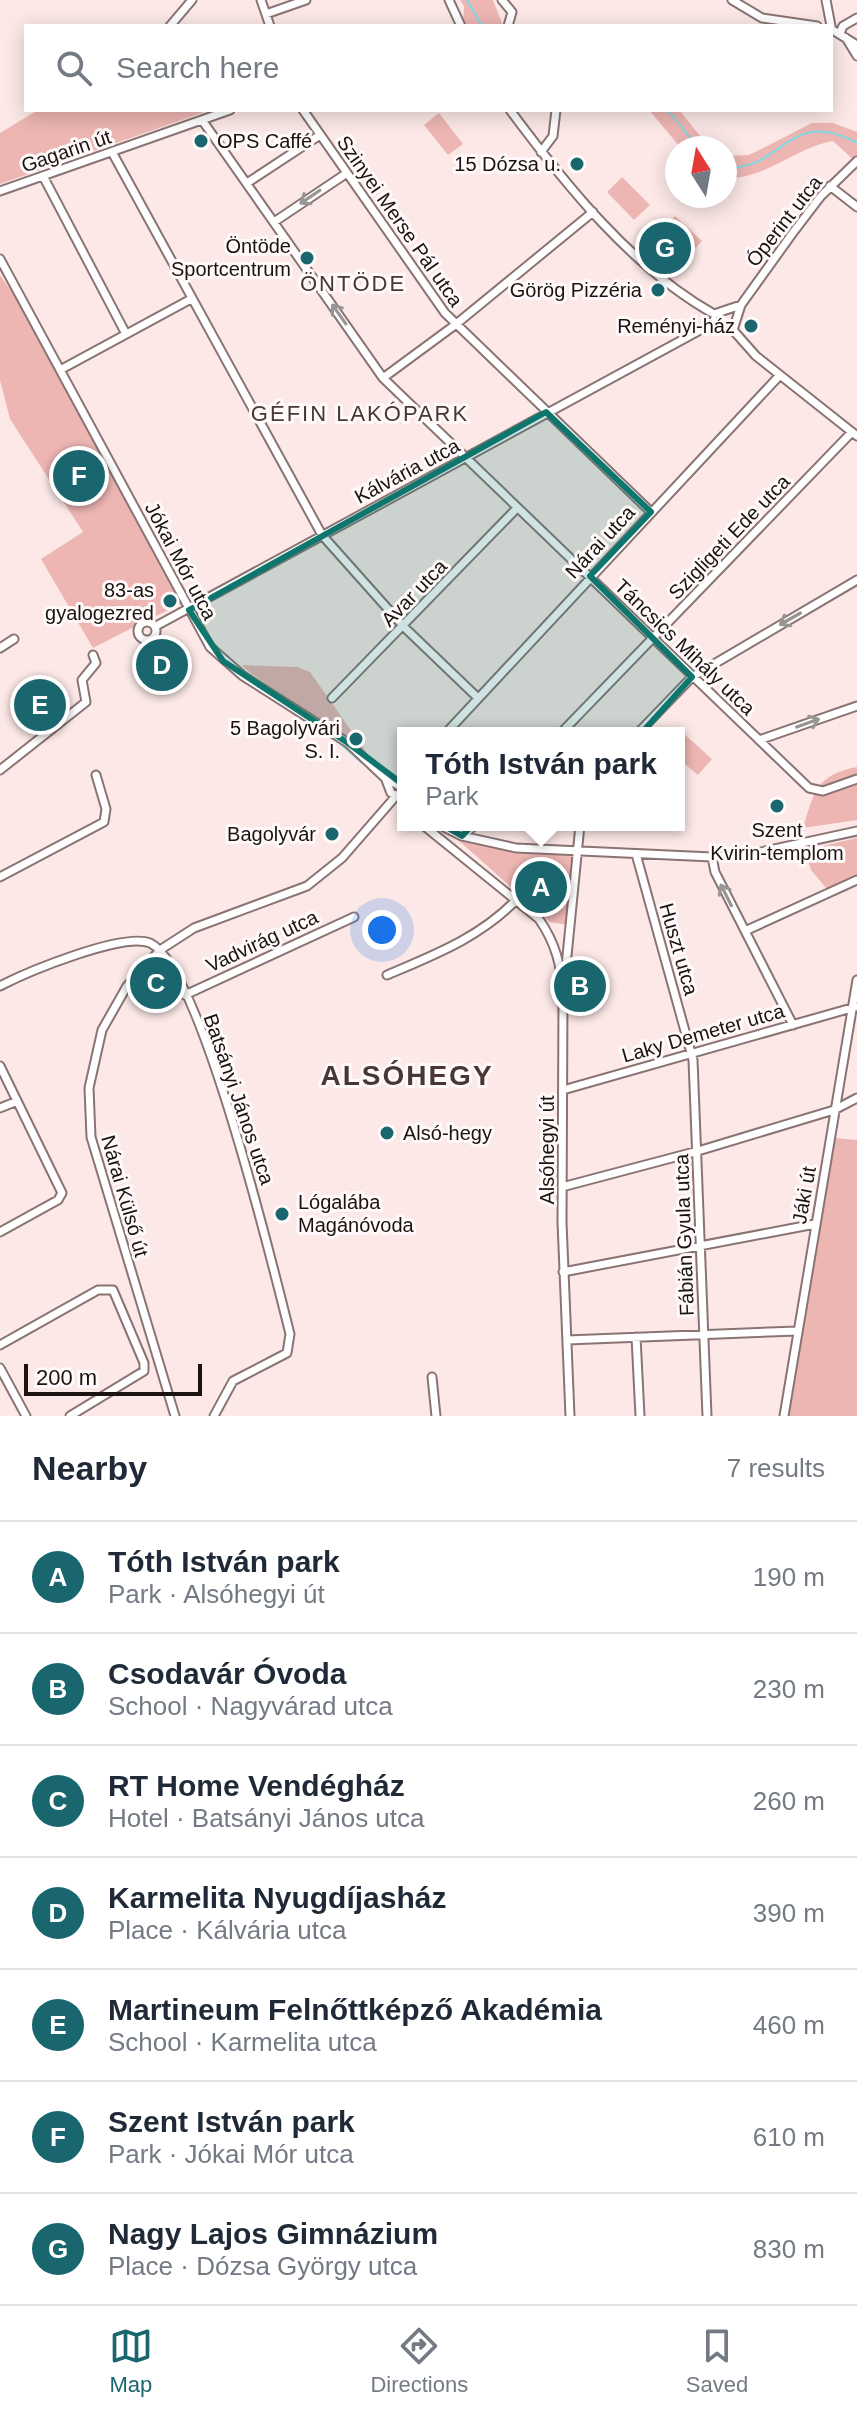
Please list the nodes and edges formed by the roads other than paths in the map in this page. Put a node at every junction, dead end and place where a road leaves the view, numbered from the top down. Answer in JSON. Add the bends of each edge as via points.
{"nodes":[{"id":1,"x":192,"y":0,"type":"edge"},
{"id":2,"x":261,"y":0,"type":"edge"},
{"id":3,"x":306,"y":0,"type":"edge"},
{"id":4,"x":449,"y":0,"type":"edge"},
{"id":5,"x":502,"y":0,"type":"edge"},
{"id":6,"x":732,"y":0,"type":"edge"},
{"id":7,"x":826,"y":0,"type":"edge"},
{"id":8,"x":266,"y":14,"type":"junction"},
{"id":9,"x":857,"y":18,"type":"edge"},
{"id":10,"x":172,"y":24,"type":"edge"},
{"id":11,"x":269,"y":24,"type":"edge"},
{"id":12,"x":460,"y":24,"type":"edge"},
{"id":13,"x":508,"y":24,"type":"edge"},
{"id":14,"x":803,"y":24,"type":"edge"},
{"id":15,"x":830,"y":24,"type":"edge"},
{"id":16,"x":833,"y":29,"type":"edge"},
{"id":17,"x":842,"y":35,"type":"junction"},
{"id":18,"x":857,"y":45,"type":"edge"},
{"id":19,"x":857,"y":56,"type":"edge"},
{"id":20,"x":224,"y":112,"type":"edge"},
{"id":21,"x":304,"y":112,"type":"edge"},
{"id":22,"x":511,"y":112,"type":"edge"},
{"id":23,"x":556,"y":112,"type":"edge"},
{"id":24,"x":202,"y":120,"type":"junction"},
{"id":25,"x":320,"y":135,"type":"junction"},
{"id":26,"x":112,"y":152,"type":"junction"},
{"id":27,"x":541,"y":152,"type":"junction"},
{"id":28,"x":855,"y":163,"type":"edge"},
{"id":29,"x":347,"y":173,"type":"junction"},
{"id":30,"x":43,"y":176,"type":"junction"},
{"id":31,"x":247,"y":183,"type":"junction"},
{"id":32,"x":830,"y":186,"type":"junction"},
{"id":33,"x":1,"y":191,"type":"edge"},
{"id":34,"x":857,"y":207,"type":"edge"},
{"id":35,"x":593,"y":212,"type":"junction"},
{"id":36,"x":274,"y":222,"type":"junction"},
{"id":37,"x":0,"y":259,"type":"edge"},
{"id":38,"x":0,"y":269,"type":"edge"},
{"id":39,"x":20,"y":297,"type":"junction"},
{"id":40,"x":191,"y":299,"type":"junction"},
{"id":41,"x":741,"y":305,"type":"junction"},
{"id":42,"x":726,"y":312,"type":"junction"},
{"id":43,"x":715,"y":318,"type":"junction"},
{"id":44,"x":455,"y":325,"type":"junction"},
{"id":45,"x":734,"y":326,"type":"junction"},
{"id":46,"x":126,"y":334,"type":"junction"},
{"id":47,"x":60,"y":370,"type":"junction"},
{"id":48,"x":780,"y":375,"type":"junction"},
{"id":49,"x":383,"y":378,"type":"junction"},
{"id":50,"x":546,"y":412,"type":"junction"},
{"id":51,"x":854,"y":434,"type":"edge"},
{"id":52,"x":466,"y":458,"type":"junction"},
{"id":53,"x":517,"y":508,"type":"junction"},
{"id":54,"x":651,"y":512,"type":"junction"},
{"id":55,"x":322,"y":535,"type":"junction"},
{"id":56,"x":590,"y":576,"type":"junction"},
{"id":57,"x":857,"y":580,"type":"edge"},
{"id":58,"x":189,"y":610,"type":"junction"},
{"id":59,"x":156,"y":626,"type":"dead end"},
{"id":60,"x":404,"y":627,"type":"junction"},
{"id":61,"x":14,"y":639,"type":"dead end"},
{"id":62,"x":653,"y":639,"type":"junction"},
{"id":63,"x":0,"y":648,"type":"edge"},
{"id":64,"x":93,"y":655,"type":"dead end"},
{"id":65,"x":692,"y":677,"type":"junction"},
{"id":66,"x":332,"y":698,"type":"dead end"},
{"id":67,"x":478,"y":698,"type":"junction"},
{"id":68,"x":857,"y":706,"type":"edge"},
{"id":69,"x":451,"y":727,"type":"edge"},
{"id":70,"x":567,"y":727,"type":"edge"},
{"id":71,"x":644,"y":727,"type":"edge"},
{"id":72,"x":759,"y":740,"type":"junction"},
{"id":73,"x":0,"y":770,"type":"edge"},
{"id":74,"x":96,"y":775,"type":"dead end"},
{"id":75,"x":385,"y":778,"type":"junction"},
{"id":76,"x":857,"y":779,"type":"edge"},
{"id":77,"x":397,"y":782,"type":"edge"},
{"id":78,"x":395,"y":794,"type":"edge"},
{"id":79,"x":431,"y":831,"type":"edge"},
{"id":80,"x":452,"y":831,"type":"edge"},
{"id":81,"x":468,"y":831,"type":"edge"},
{"id":82,"x":579,"y":831,"type":"edge"},
{"id":83,"x":857,"y":831,"type":"edge"},
{"id":84,"x":462,"y":836,"type":"junction"},
{"id":85,"x":577,"y":851,"type":"junction"},
{"id":86,"x":636,"y":854,"type":"junction"},
{"id":87,"x":712,"y":857,"type":"junction"},
{"id":88,"x":0,"y":877,"type":"edge"},
{"id":89,"x":857,"y":880,"type":"edge"},
{"id":90,"x":517,"y":899,"type":"junction"},
{"id":91,"x":354,"y":917,"type":"dead end"},
{"id":92,"x":745,"y":931,"type":"junction"},
{"id":93,"x":569,"y":936,"type":"junction"},
{"id":94,"x":551,"y":937,"type":"junction"},
{"id":95,"x":160,"y":950,"type":"junction"},
{"id":96,"x":387,"y":975,"type":"dead end"},
{"id":97,"x":857,"y":980,"type":"edge"},
{"id":98,"x":0,"y":986,"type":"edge"},
{"id":99,"x":563,"y":994,"type":"junction"},
{"id":100,"x":185,"y":995,"type":"junction"},
{"id":101,"x":855,"y":1007,"type":"edge"},
{"id":102,"x":793,"y":1025,"type":"junction"},
{"id":103,"x":691,"y":1052,"type":"junction"},
{"id":104,"x":0,"y":1066,"type":"edge"},
{"id":105,"x":563,"y":1090,"type":"junction"},
{"id":106,"x":857,"y":1098,"type":"edge"},
{"id":107,"x":15,"y":1102,"type":"junction"},
{"id":108,"x":0,"y":1108,"type":"edge"},
{"id":109,"x":834,"y":1110,"type":"junction"},
{"id":110,"x":698,"y":1151,"type":"junction"},
{"id":111,"x":562,"y":1187,"type":"junction"},
{"id":112,"x":815,"y":1224,"type":"junction"},
{"id":113,"x":0,"y":1232,"type":"edge"},
{"id":114,"x":701,"y":1246,"type":"junction"},
{"id":115,"x":563,"y":1272,"type":"junction"},
{"id":116,"x":148,"y":1327,"type":"junction"},
{"id":117,"x":797,"y":1331,"type":"junction"},
{"id":118,"x":132,"y":1333,"type":"junction"},
{"id":119,"x":703,"y":1335,"type":"junction"},
{"id":120,"x":636,"y":1337,"type":"junction"},
{"id":121,"x":567,"y":1340,"type":"junction"},
{"id":122,"x":0,"y":1345,"type":"edge"},
{"id":123,"x":0,"y":1368,"type":"edge"},
{"id":124,"x":432,"y":1377,"type":"dead end"},
{"id":125,"x":26,"y":1416,"type":"edge"},
{"id":126,"x":70,"y":1416,"type":"edge"},
{"id":127,"x":175,"y":1416,"type":"edge"},
{"id":128,"x":214,"y":1416,"type":"edge"},
{"id":129,"x":436,"y":1416,"type":"edge"},
{"id":130,"x":570,"y":1416,"type":"edge"},
{"id":131,"x":640,"y":1416,"type":"edge"},
{"id":132,"x":707,"y":1416,"type":"edge"},
{"id":133,"x":784,"y":1416,"type":"edge"}],
"edges":[{"from":1,"to":10,"type":"street"},
{"from":2,"to":8,"type":"street"},
{"from":3,"to":8,"type":"street"},
{"from":4,"to":12,"type":"street"},
{"from":5,"to":13,"type":"street","via":[[511,10]]},
{"from":6,"to":14,"type":"street","via":[[762,18]]},
{"from":7,"to":15,"type":"street"},
{"from":8,"to":11,"type":"street"},
{"from":9,"to":17,"type":"street","via":[[843,26]]},
{"from":16,"to":17,"type":"street"},
{"from":17,"to":18,"type":"street"},
{"from":17,"to":19,"type":"street"},
{"from":20,"to":24,"type":"street","name":"Gagarin út"},
{"from":21,"to":25,"type":"street","name":"Szinyei Merse Pál utca"},
{"from":22,"to":27,"type":"street"},
{"from":23,"to":27,"type":"street","via":[[553,136]]},
{"from":24,"to":26,"type":"street","name":"Gagarin út"},
{"from":24,"to":31,"type":"street","name":"Táncsics Mihály utca"},
{"from":25,"to":29,"type":"street","name":"Szinyei Merse Pál utca"},
{"from":25,"to":31,"type":"street"},
{"from":26,"to":30,"type":"street","name":"Gagarin út"},
{"from":26,"to":40,"type":"street"},
{"from":27,"to":35,"type":"street"},
{"from":28,"to":32,"type":"street","name":"Óperint utca"},
{"from":29,"to":36,"type":"street","one_way":true},
{"from":29,"to":44,"type":"street","name":"Szinyei Merse Pál utca"},
{"from":30,"to":33,"type":"street","name":"Gagarin út"},
{"from":30,"to":46,"type":"street"},
{"from":31,"to":36,"type":"street","name":"Táncsics Mihály utca"},
{"from":32,"to":34,"type":"street"},
{"from":32,"to":41,"type":"street","name":"Óperint utca"},
{"from":35,"to":43,"type":"street","via":[[681,295]]},
{"from":35,"to":44,"type":"street"},
{"from":49,"to":36,"type":"street","name":"Táncsics Mihály utca","one_way":true},
{"from":37,"to":39,"type":"street","name":"Jókai Mór utca"},
{"from":38,"to":39,"type":"street","name":"Jókai Mór utca"},
{"from":39,"to":47,"type":"street","name":"Jókai Mór utca"},
{"from":40,"to":46,"type":"street"},
{"from":40,"to":55,"type":"street"},
{"from":41,"to":42,"type":"street","name":"Óperint utca"},
{"from":41,"to":45,"type":"street","name":"Óperint utca"},
{"from":42,"to":43,"type":"street","name":"Óperint utca"},
{"from":42,"to":45,"type":"street"},
{"from":43,"to":45,"type":"street","via":[[726,331]]},
{"from":43,"to":50,"type":"street","name":"Kálvária utca"},
{"from":44,"to":49,"type":"street"},
{"from":44,"to":50,"type":"street","name":"Szinyei Merse Pál utca"},
{"from":45,"to":48,"type":"street","via":[[747,348]]},
{"from":46,"to":47,"type":"street"},
{"from":47,"to":58,"type":"street","name":"Jókai Mór utca"},
{"from":48,"to":51,"type":"street"},
{"from":48,"to":54,"type":"street","name":"Nárai utca"},
{"from":49,"to":52,"type":"street","name":"Táncsics Mihály utca"},
{"from":50,"to":52,"type":"street","name":"Kálvária utca"},
{"from":50,"to":54,"type":"street","name":"Szinyei Merse Pál utca"},
{"from":51,"to":62,"type":"street","name":"Szigligeti Ede utca"},
{"from":52,"to":53,"type":"street","name":"Táncsics Mihály utca"},
{"from":52,"to":55,"type":"street","name":"Kálvária utca"},
{"from":53,"to":56,"type":"street","name":"Táncsics Mihály utca"},
{"from":53,"to":60,"type":"street","name":"Avar utca"},
{"from":54,"to":56,"type":"street","name":"Nárai utca"},
{"from":55,"to":58,"type":"street","name":"Kálvária utca"},
{"from":55,"to":60,"type":"street"},
{"from":56,"to":62,"type":"street","name":"Táncsics Mihály utca"},
{"from":56,"to":67,"type":"street","name":"Nárai utca"},
{"from":57,"to":65,"type":"street","one_way":true},
{"from":58,"to":59,"type":"street","name":"Kálvária utca"},
{"from":58,"to":75,"type":"street","name":"Jókai Mór utca","via":[[223,661],[348,743]]},
{"from":60,"to":66,"type":"street","name":"Avar utca"},
{"from":60,"to":67,"type":"street"},
{"from":61,"to":63,"type":"street"},
{"from":62,"to":65,"type":"street","name":"Táncsics Mihály utca"},
{"from":62,"to":70,"type":"street","name":"Szigligeti Ede utca"},
{"from":64,"to":73,"type":"street","via":[[95,665],[82,680],[86,702]]},
{"from":65,"to":71,"type":"street"},
{"from":65,"to":72,"type":"street","name":"Táncsics Mihály utca"},
{"from":67,"to":69,"type":"street","name":"Nárai utca"},
{"from":72,"to":68,"type":"street","one_way":true},
{"from":72,"to":76,"type":"street","name":"Táncsics Mihály utca","via":[[814,792]]},
{"from":74,"to":88,"type":"street","via":[[106,809],[104,822]]},
{"from":75,"to":77,"type":"street","name":"Jókai Mór utca"},
{"from":75,"to":78,"type":"street","name":"Jókai Mór utca"},
{"from":78,"to":95,"type":"street","via":[[342,858],[307,886],[194,928]]},
{"from":79,"to":90,"type":"street","name":"Alsóhegyi út"},
{"from":80,"to":84,"type":"street"},
{"from":81,"to":84,"type":"street"},
{"from":82,"to":85,"type":"street"},
{"from":83,"to":87,"type":"street"},
{"from":84,"to":85,"type":"street","via":[[516,848]]},
{"from":85,"to":86,"type":"street"},
{"from":85,"to":93,"type":"street"},
{"from":86,"to":87,"type":"street"},
{"from":86,"to":103,"type":"street","name":"Huszt utca"},
{"from":92,"to":87,"type":"street","one_way":true},
{"from":89,"to":92,"type":"street"},
{"from":90,"to":94,"type":"street","name":"Alsóhegyi út"},
{"from":90,"to":96,"type":"street","via":[[463,941]]},
{"from":91,"to":100,"type":"street","name":"Vadvirág utca"},
{"from":92,"to":102,"type":"street"},
{"from":93,"to":94,"type":"street"},
{"from":93,"to":99,"type":"street"},
{"from":94,"to":99,"type":"street","name":"Alsóhegyi út"},
{"from":95,"to":98,"type":"street","via":[[139,941],[88,951]]},
{"from":95,"to":100,"type":"street","name":"Batsányi János utca"},
{"from":95,"to":116,"type":"street","name":"Nárai Külső út","via":[[127,986],[102,1030],[88,1103],[98,1167]]},
{"from":97,"to":101,"type":"street","name":"Jáki út"},
{"from":99,"to":105,"type":"street","name":"Alsóhegyi út"},
{"from":100,"to":128,"type":"street","name":"Batsányi János utca","via":[[246,1160],[290,1334],[287,1353],[233,1381]]},
{"from":101,"to":102,"type":"street","name":"Laky Demeter utca"},
{"from":101,"to":109,"type":"street","name":"Jáki út"},
{"from":102,"to":103,"type":"street","name":"Laky Demeter utca"},
{"from":103,"to":105,"type":"street","name":"Laky Demeter utca"},
{"from":103,"to":110,"type":"street","name":"Fábián Gyula utca"},
{"from":104,"to":107,"type":"street"},
{"from":105,"to":111,"type":"street","name":"Alsóhegyi út"},
{"from":106,"to":109,"type":"street"},
{"from":107,"to":108,"type":"street"},
{"from":107,"to":113,"type":"street","via":[[62,1193]]},
{"from":109,"to":110,"type":"street"},
{"from":109,"to":112,"type":"street","name":"Jáki út"},
{"from":110,"to":111,"type":"street"},
{"from":110,"to":114,"type":"street","name":"Fábián Gyula utca"},
{"from":111,"to":115,"type":"street","name":"Alsóhegyi út"},
{"from":112,"to":114,"type":"street"},
{"from":112,"to":117,"type":"street","name":"Jáki út"},
{"from":114,"to":115,"type":"street"},
{"from":114,"to":119,"type":"street","name":"Fábián Gyula utca"},
{"from":115,"to":121,"type":"street","name":"Alsóhegyi út"},
{"from":116,"to":118,"type":"street"},
{"from":116,"to":127,"type":"street","name":"Nárai Külső út"},
{"from":117,"to":119,"type":"street"},
{"from":117,"to":133,"type":"street","name":"Jáki út"},
{"from":118,"to":122,"type":"street","via":[[116,1294],[104,1288]]},
{"from":118,"to":126,"type":"street","via":[[144,1363],[141,1375]]},
{"from":119,"to":120,"type":"street"},
{"from":119,"to":132,"type":"street","name":"Fábián Gyula utca"},
{"from":120,"to":121,"type":"street"},
{"from":120,"to":131,"type":"street"},
{"from":121,"to":130,"type":"street","name":"Alsóhegyi út"},
{"from":123,"to":125,"type":"street"},
{"from":124,"to":129,"type":"street"}]}
